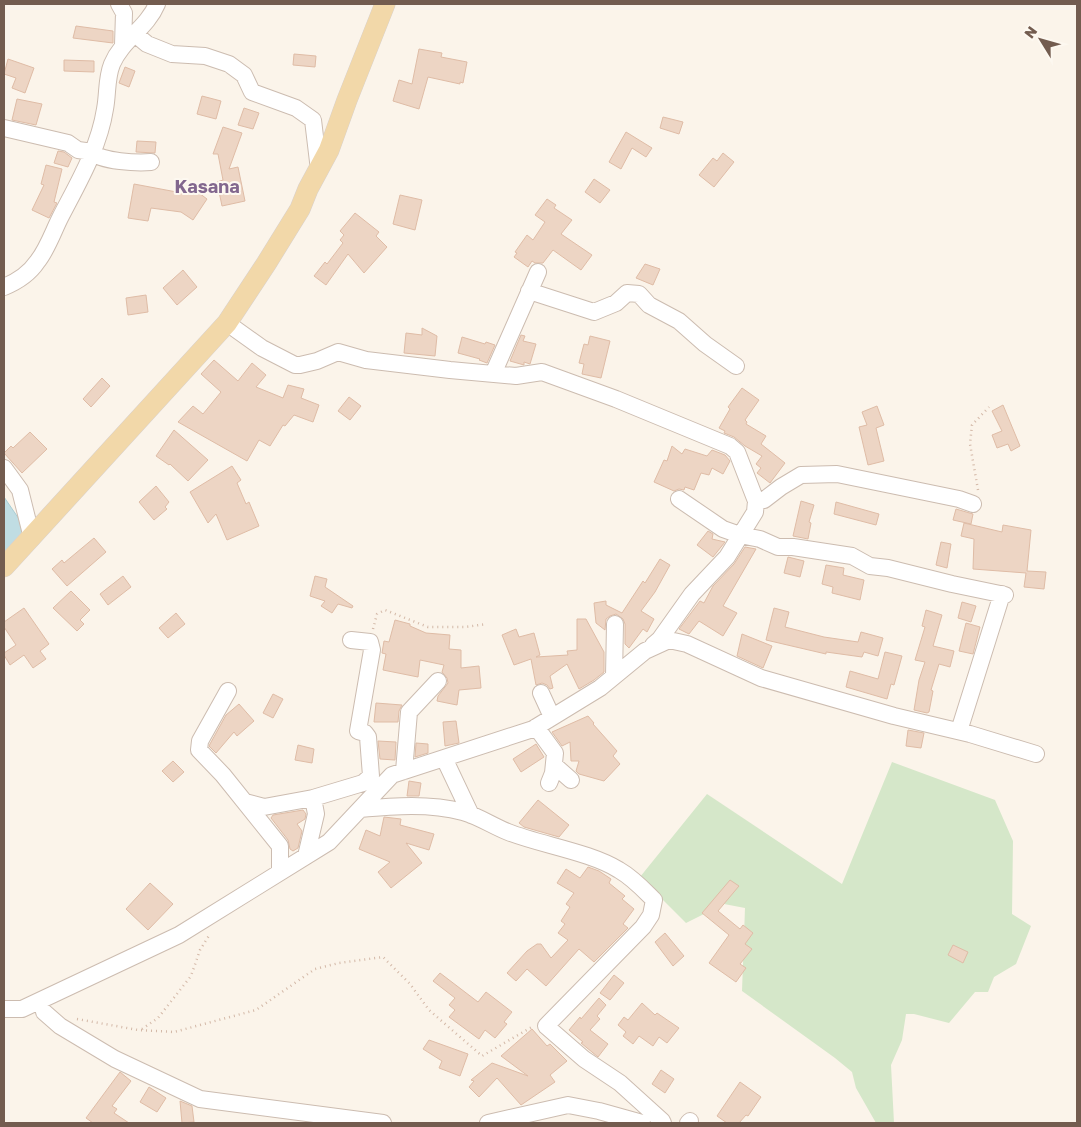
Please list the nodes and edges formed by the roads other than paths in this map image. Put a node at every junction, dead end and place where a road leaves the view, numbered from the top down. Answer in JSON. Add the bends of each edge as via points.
{"nodes":[{"id":1,"x":119,"y":4,"type":"edge"},
{"id":2,"x":157,"y":4,"type":"edge"},
{"id":3,"x":385,"y":4,"type":"edge"},
{"id":4,"x":135,"y":34,"type":"junction"},
{"id":5,"x":123,"y":45,"type":"junction"},
{"id":6,"x":4,"y":128,"type":"edge"},
{"id":7,"x":93,"y":152,"type":"junction"},
{"id":8,"x":151,"y":162,"type":"dead end"},
{"id":9,"x":319,"y":170,"type":"junction"},
{"id":10,"x":538,"y":272,"type":"dead end"},
{"id":11,"x":4,"y":287,"type":"edge"},
{"id":12,"x":529,"y":291,"type":"junction"},
{"id":13,"x":227,"y":323,"type":"junction"},
{"id":14,"x":736,"y":366,"type":"dead end"},
{"id":15,"x":493,"y":374,"type":"junction"},
{"id":16,"x":4,"y":468,"type":"edge"},
{"id":17,"x":679,"y":499,"type":"dead end"},
{"id":18,"x":756,"y":501,"type":"junction"},
{"id":19,"x":973,"y":504,"type":"road end"},
{"id":20,"x":740,"y":535,"type":"junction"},
{"id":21,"x":32,"y":538,"type":"junction"},
{"id":22,"x":4,"y":568,"type":"edge"},
{"id":23,"x":615,"y":624,"type":"dead end"},
{"id":24,"x":351,"y":640,"type":"dead end"},
{"id":25,"x":645,"y":651,"type":"junction"},
{"id":26,"x":614,"y":676,"type":"junction"},
{"id":27,"x":433,"y":679,"type":"dead end"},
{"id":28,"x":228,"y":691,"type":"dead end"},
{"id":29,"x":541,"y":693,"type":"dead end"},
{"id":30,"x":552,"y":717,"type":"junction"},
{"id":31,"x":536,"y":727,"type":"junction"},
{"id":32,"x":959,"y":731,"type":"junction"},
{"id":33,"x":1036,"y":754,"type":"dead end"},
{"id":34,"x":444,"y":758,"type":"junction"},
{"id":35,"x":554,"y":765,"type":"junction"},
{"id":36,"x":370,"y":772,"type":"junction"},
{"id":37,"x":397,"y":774,"type":"junction"},
{"id":38,"x":571,"y":780,"type":"dead end"},
{"id":39,"x":549,"y":783,"type":"dead end"},
{"id":40,"x":313,"y":798,"type":"junction"},
{"id":41,"x":245,"y":802,"type":"junction"},
{"id":42,"x":360,"y":809,"type":"junction"},
{"id":43,"x":471,"y":816,"type":"junction"},
{"id":44,"x":306,"y":856,"type":"junction"},
{"id":45,"x":280,"y":872,"type":"junction"},
{"id":46,"x":4,"y":1009,"type":"edge"},
{"id":47,"x":44,"y":1012,"type":"dead end"},
{"id":48,"x":382,"y":1123,"type":"edge"},
{"id":49,"x":488,"y":1123,"type":"edge"},
{"id":50,"x":642,"y":1123,"type":"edge"},
{"id":51,"x":663,"y":1123,"type":"edge"}],
"edges":[{"from":1,"to":5,"type":"street","via":[[124,13]]},
{"from":2,"to":4,"type":"street"},
{"from":3,"to":9,"type":"main road"},
{"from":4,"to":5,"type":"street"},
{"from":4,"to":9,"type":"street","via":[[147,44],[172,54],[205,56],[229,64],[244,75],[252,92],[296,108],[313,120]]},
{"from":5,"to":7,"type":"street","via":[[112,64],[105,110]]},
{"from":6,"to":7,"type":"street"},
{"from":7,"to":8,"type":"street","via":[[106,159]]},
{"from":7,"to":11,"type":"street","via":[[37,262]]},
{"from":9,"to":13,"type":"main road","via":[[300,209]]},
{"from":10,"to":12,"type":"street"},
{"from":12,"to":14,"type":"street","via":[[594,312],[616,304],[627,292],[639,294],[649,305],[679,321]]},
{"from":12,"to":15,"type":"street"},
{"from":13,"to":15,"type":"street","via":[[262,348],[300,366],[338,352],[366,360]]},
{"from":13,"to":21,"type":"main road"},
{"from":15,"to":18,"type":"street","via":[[516,376],[542,372],[730,446],[737,452]]},
{"from":16,"to":21,"type":"street","via":[[20,490]]},
{"from":17,"to":20,"type":"street","via":[[723,529]]},
{"from":18,"to":19,"type":"street","via":[[764,500],[801,475],[837,474]]},
{"from":18,"to":20,"type":"street","via":[[755,512]]},
{"from":20,"to":25,"type":"street","via":[[727,557],[692,594],[660,639]]},
{"from":20,"to":32,"type":"street","via":[[778,547],[852,556],[870,566],[1004,595]]},
{"from":21,"to":22,"type":"main road"},
{"from":23,"to":26,"type":"street"},
{"from":24,"to":36,"type":"street","via":[[370,642],[372,650],[358,730],[368,737]]},
{"from":25,"to":26,"type":"street"},
{"from":25,"to":32,"type":"street","via":[[669,640],[687,644],[760,678]]},
{"from":26,"to":30,"type":"street"},
{"from":27,"to":37,"type":"street","via":[[409,712]]},
{"from":28,"to":41,"type":"street","via":[[200,741],[199,750]]},
{"from":29,"to":30,"type":"street"},
{"from":30,"to":31,"type":"street"},
{"from":31,"to":34,"type":"street"},
{"from":31,"to":35,"type":"street","via":[[555,753]]},
{"from":32,"to":33,"type":"street"},
{"from":34,"to":37,"type":"street"},
{"from":34,"to":43,"type":"street"},
{"from":35,"to":38,"type":"street"},
{"from":35,"to":39,"type":"street"},
{"from":36,"to":37,"type":"street"},
{"from":36,"to":40,"type":"street","via":[[371,776],[364,783]]},
{"from":37,"to":42,"type":"street"},
{"from":40,"to":41,"type":"street","via":[[264,807]]},
{"from":40,"to":44,"type":"street","via":[[316,814]]},
{"from":41,"to":45,"type":"street","via":[[280,846]]},
{"from":42,"to":43,"type":"street","via":[[435,807]]},
{"from":42,"to":44,"type":"street","via":[[329,842]]},
{"from":43,"to":51,"type":"street","via":[[507,832],[618,869],[654,900],[651,915],[643,928],[546,1026],[584,1059],[620,1083]]},
{"from":44,"to":45,"type":"street"},
{"from":45,"to":46,"type":"street","via":[[178,935],[22,1009]]},
{"from":47,"to":48,"type":"street","via":[[60,1026],[115,1059],[200,1099]]},
{"from":49,"to":50,"type":"street","via":[[568,1105]]}]}
